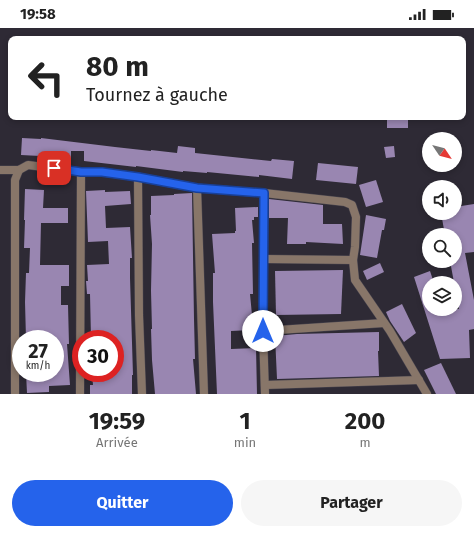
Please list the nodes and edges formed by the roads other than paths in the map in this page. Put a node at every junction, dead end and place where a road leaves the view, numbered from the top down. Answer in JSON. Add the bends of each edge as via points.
{"nodes":[{"id":1,"x":0,"y":170,"type":"edge"},
{"id":2,"x":20,"y":170,"type":"junction"},
{"id":3,"x":81,"y":172,"type":"junction"},
{"id":4,"x":138,"y":177,"type":"junction"},
{"id":5,"x":197,"y":188,"type":"junction"},
{"id":6,"x":264,"y":193,"type":"junction"},
{"id":7,"x":264,"y":259,"type":"junction"},
{"id":8,"x":353,"y":260,"type":"junction"},
{"id":9,"x":384,"y":323,"type":"junction"},
{"id":10,"x":263,"y":331,"type":"junction"},
{"id":11,"x":419,"y":380,"type":"junction"},
{"id":12,"x":265,"y":385,"type":"junction"},
{"id":13,"x":15,"y":394,"type":"edge"},
{"id":14,"x":80,"y":394,"type":"edge"},
{"id":15,"x":142,"y":394,"type":"edge"},
{"id":16,"x":204,"y":394,"type":"edge"},
{"id":17,"x":265,"y":394,"type":"edge"},
{"id":18,"x":427,"y":394,"type":"edge"}],
"edges":[{"from":1,"to":2,"type":"street"},
{"from":2,"to":3,"type":"street","via":[[28,165]]},
{"from":2,"to":13,"type":"street","via":[[15,180]]},
{"from":3,"to":4,"type":"street"},
{"from":3,"to":14,"type":"street"},
{"from":4,"to":5,"type":"street"},
{"from":4,"to":15,"type":"street"},
{"from":5,"to":6,"type":"street"},
{"from":5,"to":16,"type":"street"},
{"from":6,"to":7,"type":"street"},
{"from":6,"to":8,"type":"street","via":[[352,205],[356,217]]},
{"from":7,"to":8,"type":"street"},
{"from":7,"to":10,"type":"street"},
{"from":8,"to":9,"type":"street","via":[[355,280]]},
{"from":9,"to":10,"type":"street"},
{"from":9,"to":11,"type":"street"},
{"from":10,"to":12,"type":"street"},
{"from":11,"to":12,"type":"street"},
{"from":11,"to":18,"type":"street"},
{"from":12,"to":17,"type":"street"}]}
